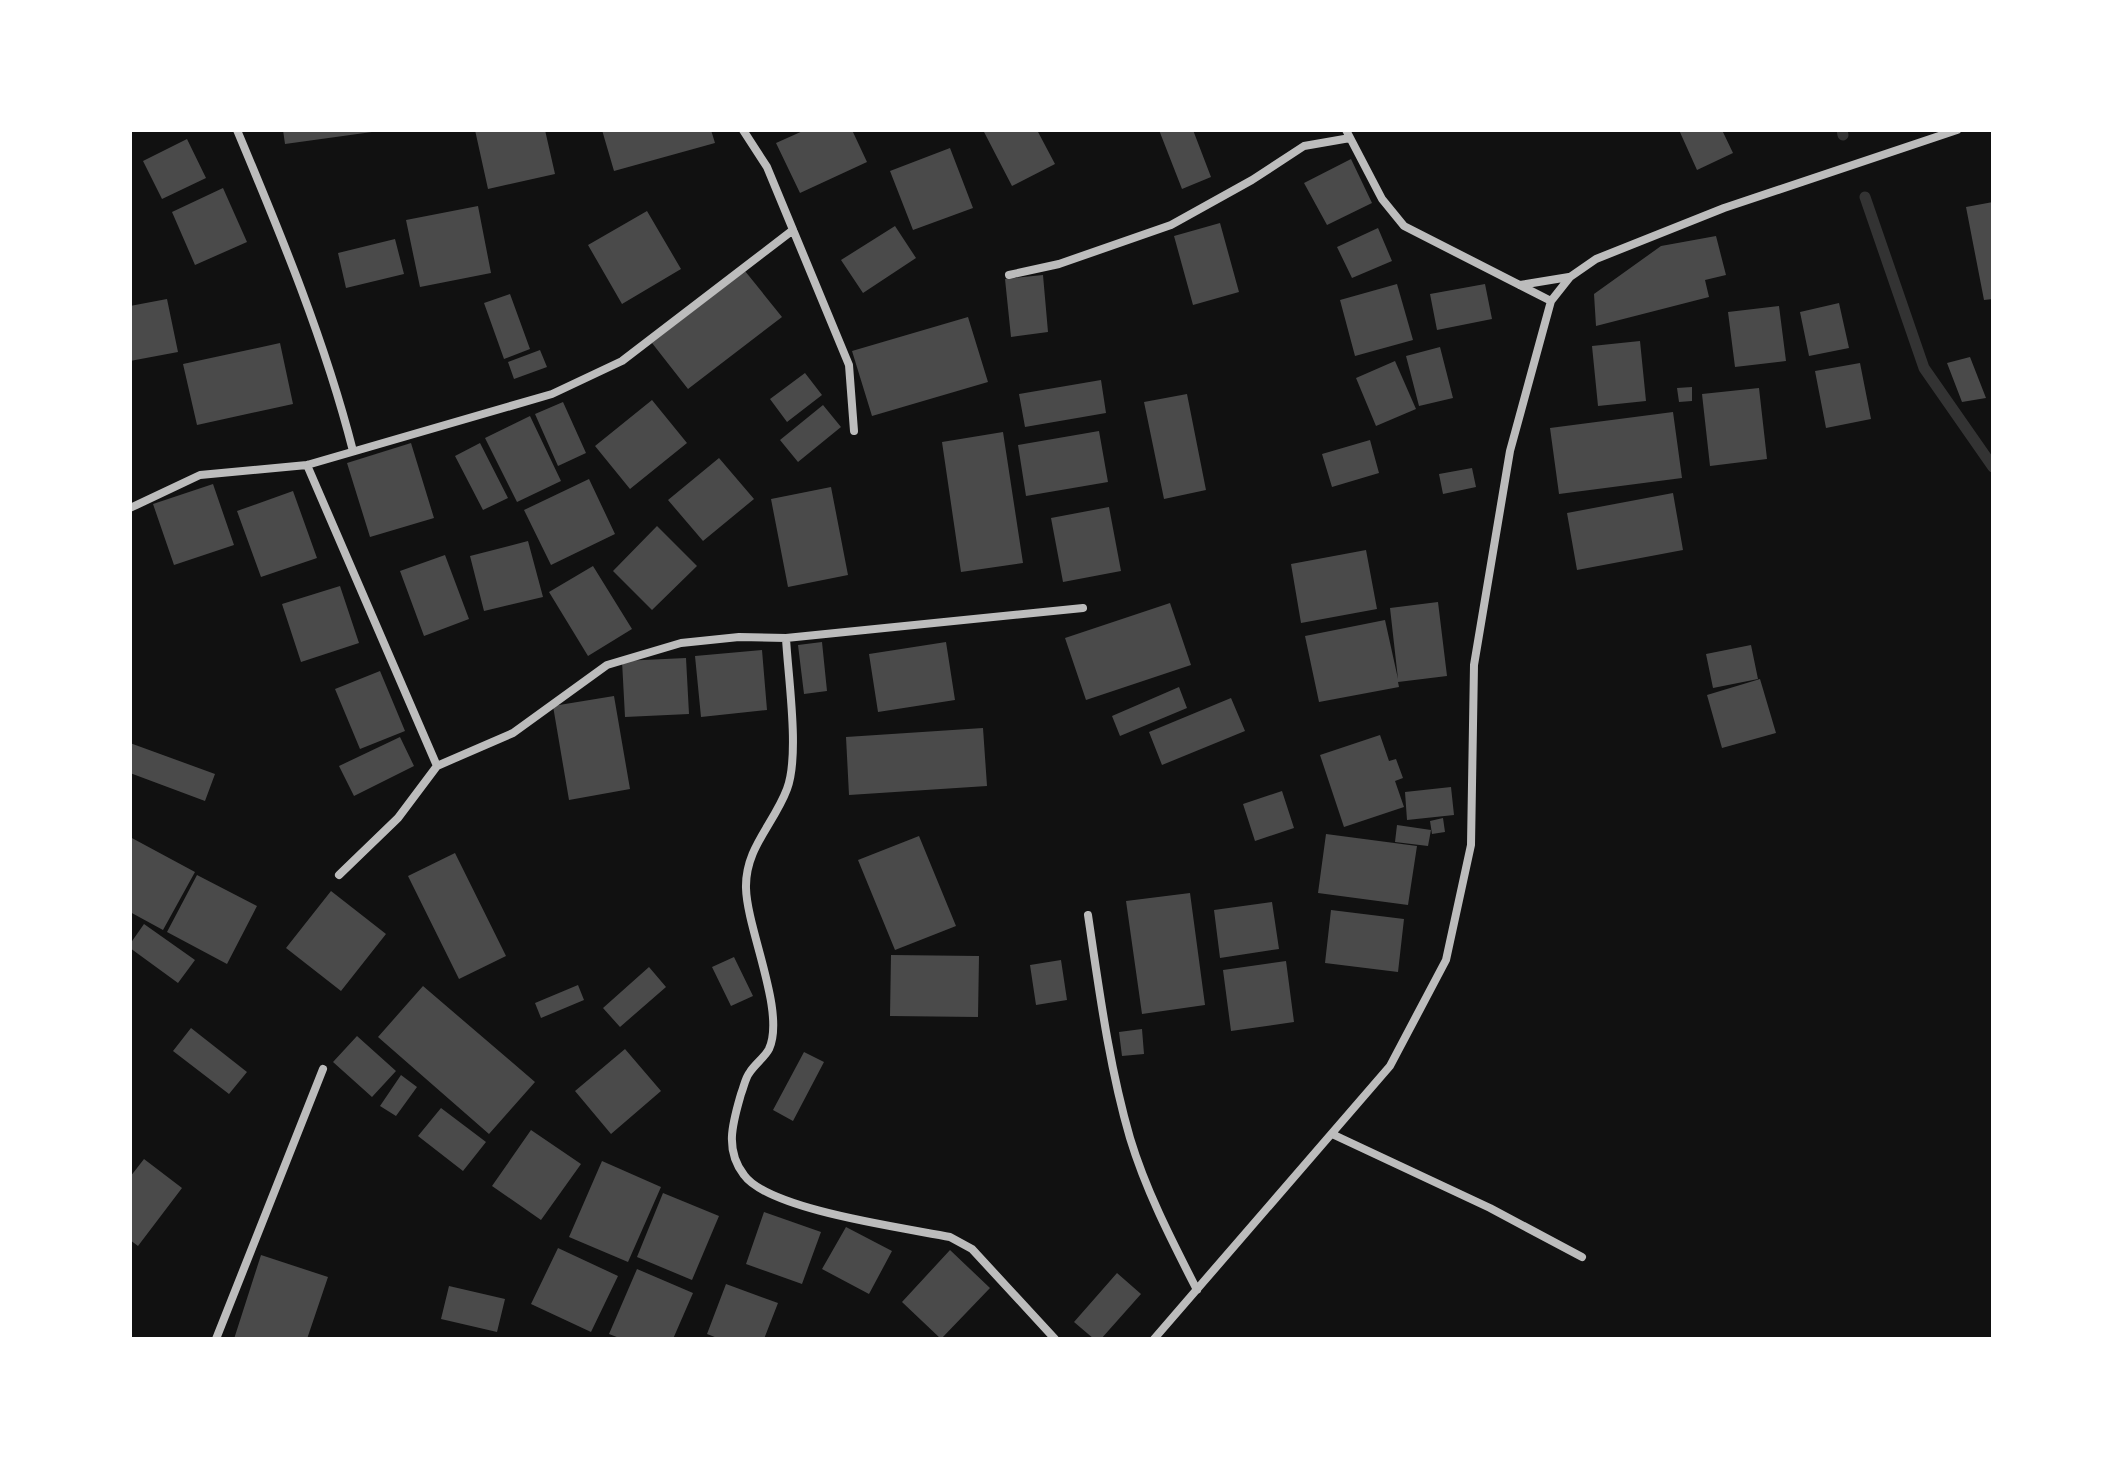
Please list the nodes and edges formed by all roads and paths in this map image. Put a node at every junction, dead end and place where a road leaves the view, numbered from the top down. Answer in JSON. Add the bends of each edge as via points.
{"nodes":[{"id":1,"x":237,"y":130,"type":"edge"},
{"id":2,"x":743,"y":130,"type":"edge"},
{"id":3,"x":1957,"y":130,"type":"edge"},
{"id":4,"x":1348,"y":134,"type":"edge"},
{"id":5,"x":793,"y":230,"type":"junction"},
{"id":6,"x":1009,"y":275,"type":"dead end"},
{"id":7,"x":1570,"y":277,"type":"junction"},
{"id":8,"x":1520,"y":285,"type":"junction"},
{"id":9,"x":1551,"y":301,"type":"junction"},
{"id":10,"x":854,"y":431,"type":"dead end"},
{"id":11,"x":353,"y":451,"type":"junction"},
{"id":12,"x":307,"y":465,"type":"junction"},
{"id":13,"x":130,"y":508,"type":"edge"},
{"id":14,"x":1083,"y":608,"type":"dead end"},
{"id":15,"x":786,"y":638,"type":"junction"},
{"id":16,"x":437,"y":766,"type":"junction"},
{"id":17,"x":339,"y":875,"type":"dead end"},
{"id":18,"x":1088,"y":915,"type":"dead end"},
{"id":19,"x":323,"y":1069,"type":"dead end"},
{"id":20,"x":1332,"y":1134,"type":"junction"},
{"id":21,"x":1582,"y":1257,"type":"dead end"},
{"id":22,"x":1197,"y":1290,"type":"junction"},
{"id":23,"x":216,"y":1339,"type":"edge"},
{"id":24,"x":1055,"y":1339,"type":"edge"},
{"id":25,"x":1154,"y":1339,"type":"edge"}],
"edges":[{"from":1,"to":11,"type":"street","via":[[283,240],[339,395]]},
{"from":2,"to":5,"type":"street","via":[[767,167]]},
{"from":3,"to":7,"type":"street","via":[[1724,208],[1596,259]]},
{"from":4,"to":6,"type":"street","via":[[1304,146],[1171,225],[1059,264]]},
{"from":4,"to":8,"type":"street","via":[[1382,199],[1404,226]]},
{"from":5,"to":10,"type":"street","via":[[849,365]]},
{"from":5,"to":11,"type":"street","via":[[622,361],[552,394]]},
{"from":7,"to":8,"type":"street"},
{"from":7,"to":9,"type":"street"},
{"from":8,"to":9,"type":"street"},
{"from":9,"to":20,"type":"street","via":[[1510,451],[1474,665],[1471,845],[1446,960],[1390,1066]]},
{"from":11,"to":12,"type":"street"},
{"from":12,"to":13,"type":"street","via":[[200,475]]},
{"from":12,"to":16,"type":"street"},
{"from":14,"to":15,"type":"street"},
{"from":15,"to":16,"type":"street","via":[[681,643],[607,665],[513,733]]},
{"from":15,"to":24,"type":"street","via":[[793,764],[787,790],[751,853],[746,875],[746,902],[772,1030],[769,1049],[748,1074],[731,1126],[732,1149],[744,1176],[798,1205],[950,1237],[972,1249]]},
{"from":16,"to":17,"type":"street","via":[[398,818]]},
{"from":18,"to":22,"type":"street","via":[[1104,1022],[1130,1138],[1166,1230]]},
{"from":19,"to":23,"type":"street"},
{"from":20,"to":21,"type":"street"},
{"from":20,"to":22,"type":"street"},
{"from":22,"to":25,"type":"street"}]}
